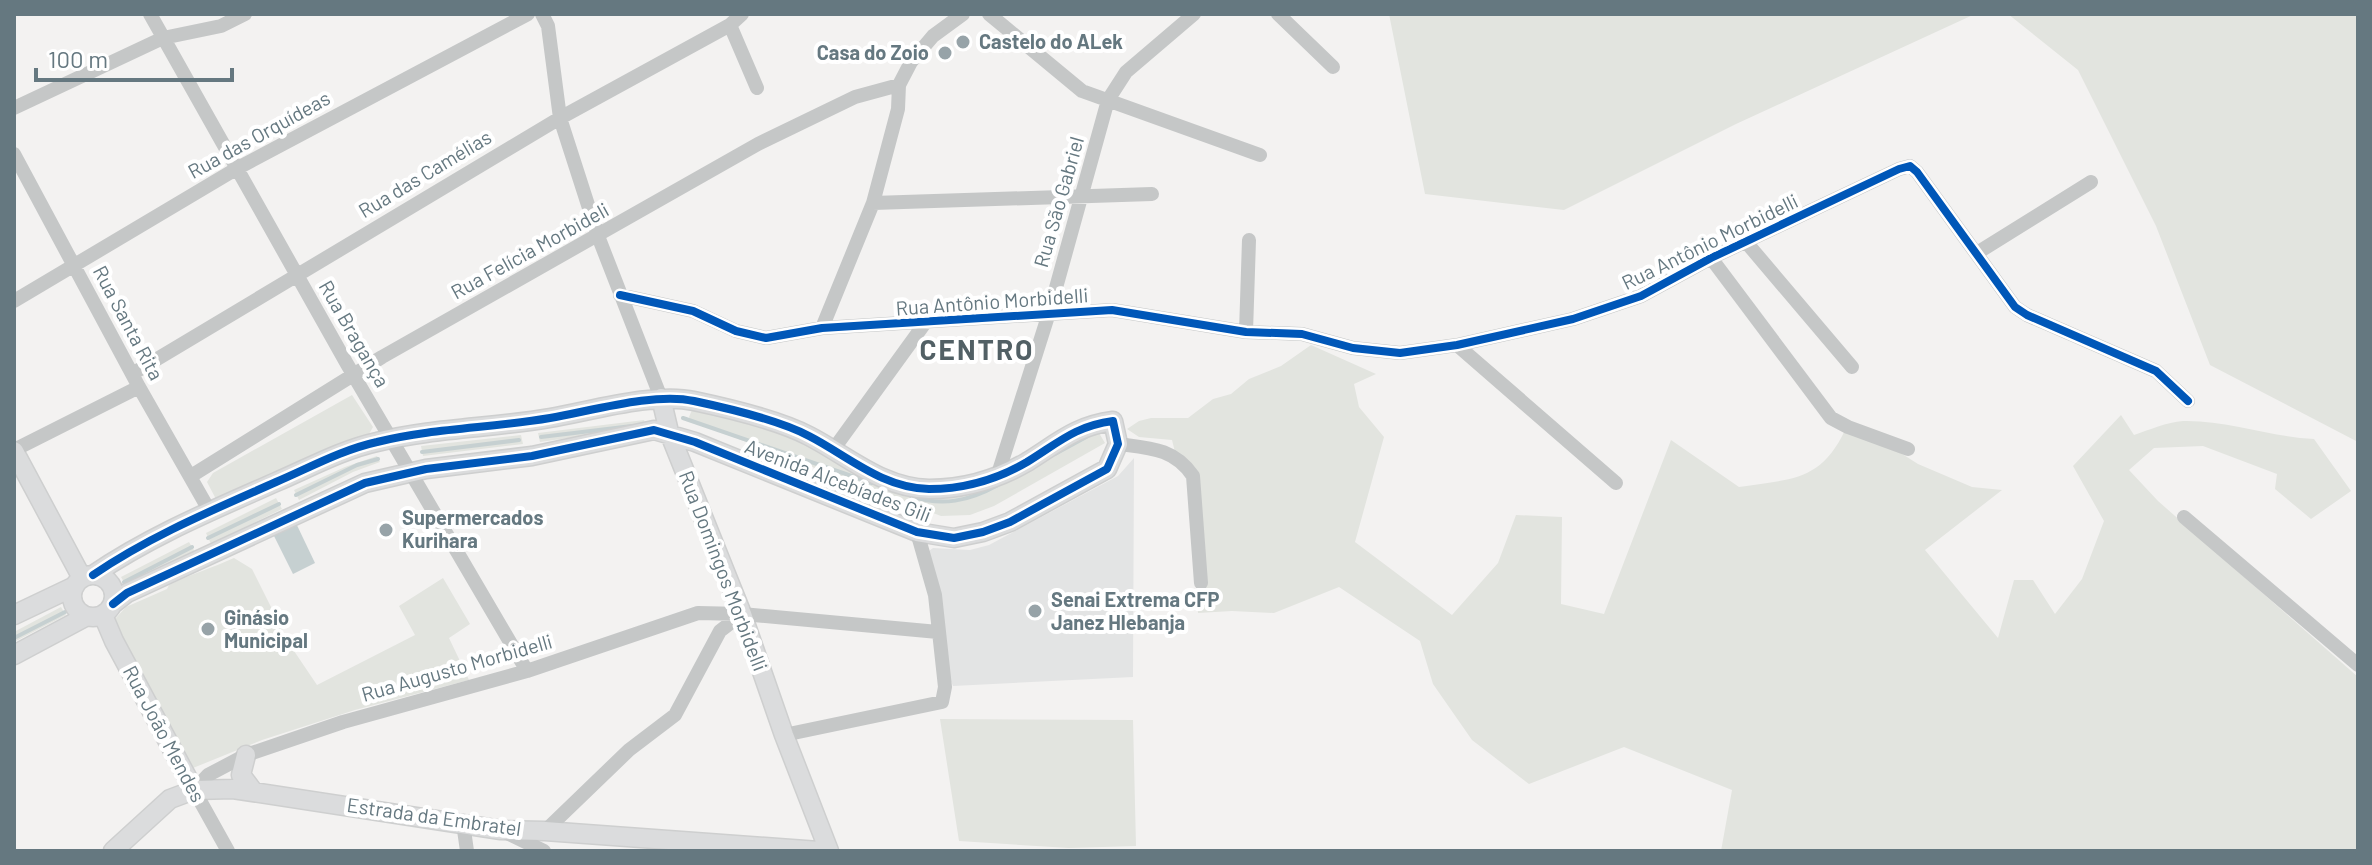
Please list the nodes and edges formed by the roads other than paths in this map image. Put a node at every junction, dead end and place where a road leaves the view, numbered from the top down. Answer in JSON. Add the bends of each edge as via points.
{"nodes":[{"id":1,"x":150,"y":14,"type":"edge"},
{"id":2,"x":245,"y":14,"type":"edge"},
{"id":3,"x":528,"y":14,"type":"edge"},
{"id":4,"x":542,"y":14,"type":"edge"},
{"id":5,"x":742,"y":14,"type":"edge"},
{"id":6,"x":963,"y":14,"type":"edge"},
{"id":7,"x":989,"y":14,"type":"edge"},
{"id":8,"x":1194,"y":14,"type":"edge"},
{"id":9,"x":1278,"y":14,"type":"edge"},
{"id":10,"x":730,"y":25,"type":"junction"},
{"id":11,"x":163,"y":38,"type":"junction"},
{"id":12,"x":1333,"y":67,"type":"dead end"},
{"id":13,"x":899,"y":85,"type":"junction"},
{"id":14,"x":757,"y":88,"type":"dead end"},
{"id":15,"x":1108,"y":100,"type":"junction"},
{"id":16,"x":14,"y":108,"type":"edge"},
{"id":17,"x":560,"y":118,"type":"junction"},
{"id":18,"x":14,"y":154,"type":"edge"},
{"id":19,"x":1260,"y":155,"type":"dead end"},
{"id":20,"x":236,"y":169,"type":"junction"},
{"id":21,"x":2091,"y":182,"type":"dead end"},
{"id":22,"x":1152,"y":194,"type":"dead end"},
{"id":23,"x":1081,"y":195,"type":"junction"},
{"id":24,"x":873,"y":203,"type":"junction"},
{"id":25,"x":598,"y":236,"type":"junction"},
{"id":26,"x":1249,"y":240,"type":"dead end"},
{"id":27,"x":1746,"y":242,"type":"junction"},
{"id":28,"x":1977,"y":253,"type":"junction"},
{"id":29,"x":1711,"y":258,"type":"junction"},
{"id":30,"x":74,"y":264,"type":"junction"},
{"id":31,"x":297,"y":273,"type":"junction"},
{"id":32,"x":620,"y":295,"type":"junction"},
{"id":33,"x":14,"y":301,"type":"edge"},
{"id":34,"x":1049,"y":313,"type":"junction"},
{"id":35,"x":925,"y":323,"type":"junction"},
{"id":36,"x":822,"y":328,"type":"junction"},
{"id":37,"x":1246,"y":332,"type":"junction"},
{"id":38,"x":1457,"y":345,"type":"junction"},
{"id":39,"x":1852,"y":367,"type":"dead end"},
{"id":40,"x":355,"y":376,"type":"junction"},
{"id":41,"x":135,"y":380,"type":"junction"},
{"id":42,"x":661,"y":398,"type":"junction"},
{"id":43,"x":2188,"y":401,"type":"dead end"},
{"id":44,"x":669,"y":432,"type":"junction"},
{"id":45,"x":392,"y":439,"type":"junction"},
{"id":46,"x":1118,"y":444,"type":"junction"},
{"id":47,"x":1908,"y":449,"type":"dead end"},
{"id":48,"x":14,"y":450,"type":"edge"},
{"id":49,"x":833,"y":450,"type":"junction"},
{"id":50,"x":410,"y":472,"type":"junction"},
{"id":51,"x":191,"y":476,"type":"junction"},
{"id":52,"x":997,"y":477,"type":"junction"},
{"id":53,"x":1616,"y":483,"type":"dead end"},
{"id":54,"x":209,"y":510,"type":"junction"},
{"id":55,"x":2184,"y":517,"type":"dead end"},
{"id":56,"x":917,"y":532,"type":"junction"},
{"id":57,"x":83,"y":580,"type":"junction"},
{"id":58,"x":1201,"y":583,"type":"dead end"},
{"id":59,"x":101,"y":611,"type":"junction"},
{"id":60,"x":742,"y":614,"type":"junction"},
{"id":61,"x":14,"y":615,"type":"edge"},
{"id":62,"x":938,"y":632,"type":"junction"},
{"id":63,"x":14,"y":655,"type":"edge"},
{"id":64,"x":2358,"y":665,"type":"edge"},
{"id":65,"x":527,"y":671,"type":"junction"},
{"id":66,"x":784,"y":735,"type":"junction"},
{"id":67,"x":246,"y":755,"type":"junction"},
{"id":68,"x":194,"y":790,"type":"junction"},
{"id":69,"x":253,"y":791,"type":"junction"},
{"id":70,"x":463,"y":823,"type":"junction"},
{"id":71,"x":501,"y":830,"type":"junction"},
{"id":72,"x":545,"y":831,"type":"junction"},
{"id":73,"x":464,"y":850,"type":"edge"},
{"id":74,"x":796,"y":850,"type":"edge"},
{"id":75,"x":113,"y":851,"type":"edge"},
{"id":76,"x":228,"y":851,"type":"edge"},
{"id":77,"x":544,"y":851,"type":"edge"},
{"id":78,"x":819,"y":851,"type":"edge"},
{"id":79,"x":829,"y":851,"type":"edge"}],
"edges":[{"from":1,"to":11,"type":"street","name":"Rua Bragança"},
{"from":2,"to":11,"type":"street","via":[[221,26]]},
{"from":3,"to":20,"type":"street","name":"Rua das Orquídeas"},
{"from":4,"to":17,"type":"street","name":"Rua Domingos Morbidelli"},
{"from":5,"to":10,"type":"street","name":"Rua das Camélias"},
{"from":6,"to":13,"type":"street","via":[[933,36]]},
{"from":7,"to":15,"type":"street","via":[[1082,91]]},
{"from":8,"to":15,"type":"street","name":"Rua São Gabriel","via":[[1126,72]]},
{"from":9,"to":12,"type":"street"},
{"from":10,"to":14,"type":"street"},
{"from":10,"to":17,"type":"street","name":"Rua das Camélias"},
{"from":11,"to":16,"type":"street"},
{"from":11,"to":20,"type":"street","name":"Rua Bragança"},
{"from":13,"to":24,"type":"street","via":[[898,109]]},
{"from":13,"to":25,"type":"street","name":"Rua Felícia Morbideli","via":[[855,97],[758,144]]},
{"from":15,"to":19,"type":"street"},
{"from":15,"to":23,"type":"street","name":"Rua São Gabriel"},
{"from":17,"to":25,"type":"street","name":"Rua Domingos Morbidelli"},
{"from":17,"to":31,"type":"street","name":"Rua das Camélias"},
{"from":18,"to":30,"type":"street","name":"Rua Santa Rita"},
{"from":20,"to":30,"type":"street","name":"Rua das Orquídeas"},
{"from":20,"to":31,"type":"street","name":"Rua Bragança"},
{"from":21,"to":28,"type":"street"},
{"from":22,"to":23,"type":"street"},
{"from":23,"to":24,"type":"street"},
{"from":23,"to":34,"type":"street","name":"Rua São Gabriel"},
{"from":24,"to":36,"type":"street"},
{"from":25,"to":32,"type":"street","name":"Rua Domingos Morbidelli"},
{"from":25,"to":40,"type":"street","name":"Rua Felícia Morbideli"},
{"from":26,"to":37,"type":"street"},
{"from":27,"to":28,"type":"street","name":"Rua Antônio Morbidelli","via":[[1910,166]]},
{"from":27,"to":29,"type":"street","name":"Rua Antônio Morbidelli"},
{"from":27,"to":39,"type":"street"},
{"from":28,"to":43,"type":"street","via":[[2015,307],[2156,371]]},
{"from":29,"to":38,"type":"street","name":"Rua Antônio Morbidelli","via":[[1641,296],[1573,319]]},
{"from":29,"to":47,"type":"street","via":[[1831,418]]},
{"from":30,"to":33,"type":"street","name":"Rua das Orquídeas"},
{"from":30,"to":41,"type":"street","name":"Rua Santa Rita"},
{"from":31,"to":40,"type":"street","name":"Rua Bragança"},
{"from":31,"to":41,"type":"street","name":"Rua das Camélias"},
{"from":32,"to":36,"type":"street","name":"Rua Antônio Morbidelli","via":[[693,311],[752,337]]},
{"from":32,"to":42,"type":"street","name":"Rua Domingos Morbidelli"},
{"from":34,"to":35,"type":"street","name":"Rua Antônio Morbidelli"},
{"from":34,"to":37,"type":"street","name":"Rua Antônio Morbidelli","via":[[1112,310]]},
{"from":34,"to":52,"type":"street","name":"Rua São Gabriel"},
{"from":35,"to":36,"type":"street","name":"Rua Antônio Morbidelli"},
{"from":35,"to":49,"type":"street"},
{"from":37,"to":38,"type":"street","name":"Rua Antônio Morbidelli","via":[[1302,334],[1353,348],[1400,353]]},
{"from":38,"to":53,"type":"street"},
{"from":40,"to":45,"type":"street","name":"Rua Bragança"},
{"from":40,"to":51,"type":"street","name":"Rua Felícia Morbideli"},
{"from":41,"to":48,"type":"street","name":"Rua das Camélias"},
{"from":41,"to":51,"type":"street","name":"Rua Santa Rita"},
{"from":42,"to":44,"type":"street","name":"Rua Domingos Morbidelli"},
{"from":42,"to":45,"type":"street","name":"Avenida Alcebíades Gili"},
{"from":42,"to":49,"type":"street","name":"Avenida Alcebíades Gili","via":[[691,400],[788,427]]},
{"from":44,"to":50,"type":"street","name":"Avenida Alcebíades Gili","via":[[654,430],[532,456]]},
{"from":44,"to":56,"type":"street","name":"Avenida Alcebíades Gili"},
{"from":44,"to":60,"type":"street","name":"Rua Domingos Morbidelli"},
{"from":45,"to":50,"type":"street","name":"Rua Bragança"},
{"from":45,"to":54,"type":"street","name":"Avenida Alcebíades Gili","via":[[350,449]]},
{"from":46,"to":52,"type":"street","name":"Avenida Alcebíades Gili","via":[[1113,421],[1091,424]]},
{"from":46,"to":56,"type":"street","name":"Avenida Alcebíades Gili","via":[[1107,469],[1010,522],[954,538]]},
{"from":46,"to":58,"type":"street","via":[[1163,450],[1193,476]]},
{"from":48,"to":57,"type":"street"},
{"from":49,"to":52,"type":"street","name":"Avenida Alcebíades Gili","via":[[898,484],[924,489],[964,487]]},
{"from":50,"to":59,"type":"street","name":"Avenida Alcebíades Gili","via":[[347,490],[127,593]]},
{"from":50,"to":65,"type":"street","name":"Rua Bragança"},
{"from":51,"to":54,"type":"street","name":"Rua Santa Rita"},
{"from":54,"to":57,"type":"street","name":"Avenida Alcebíades Gili"},
{"from":55,"to":64,"type":"street"},
{"from":56,"to":62,"type":"street","via":[[935,595]]},
{"from":57,"to":59,"type":"street","via":[[74,604]]},
{"from":57,"to":59,"type":"street","via":[[106,579],[110,584],[113,590]]},
{"from":57,"to":61,"type":"street","name":"Avenida Alcebíades Gili"},
{"from":59,"to":63,"type":"street","name":"Avenida Alcebíades Gili"},
{"from":59,"to":68,"type":"street","name":"Rua João Mendes"},
{"from":60,"to":62,"type":"street","name":"Rua Augusto Morbidelli"},
{"from":60,"to":65,"type":"street","name":"Rua Augusto Morbidelli","via":[[698,613]]},
{"from":60,"to":66,"type":"street","name":"Rua Domingos Morbidelli"},
{"from":60,"to":72,"type":"street","via":[[720,631],[675,715],[629,750]]},
{"from":62,"to":66,"type":"street","via":[[942,702]]},
{"from":65,"to":67,"type":"street","name":"Rua Augusto Morbidelli"},
{"from":66,"to":79,"type":"street","name":"Rua Domingos Morbidelli"},
{"from":67,"to":68,"type":"street","name":"Rua Augusto Morbidelli","via":[[208,775]]},
{"from":67,"to":69,"type":"street","via":[[241,775]]},
{"from":68,"to":69,"type":"street","name":"Estrada da Embratel"},
{"from":68,"to":75,"type":"street","via":[[170,799]]},
{"from":68,"to":76,"type":"street","name":"Rua João Mendes"},
{"from":69,"to":70,"type":"street","name":"Estrada da Embratel"},
{"from":70,"to":71,"type":"street","name":"Estrada da Embratel"},
{"from":70,"to":73,"type":"street"},
{"from":71,"to":72,"type":"street","name":"Estrada da Embratel"},
{"from":71,"to":77,"type":"street"},
{"from":72,"to":74,"type":"street","name":"Estrada da Embratel"},
{"from":74,"to":78,"type":"street","name":"Estrada da Embratel"}]}
